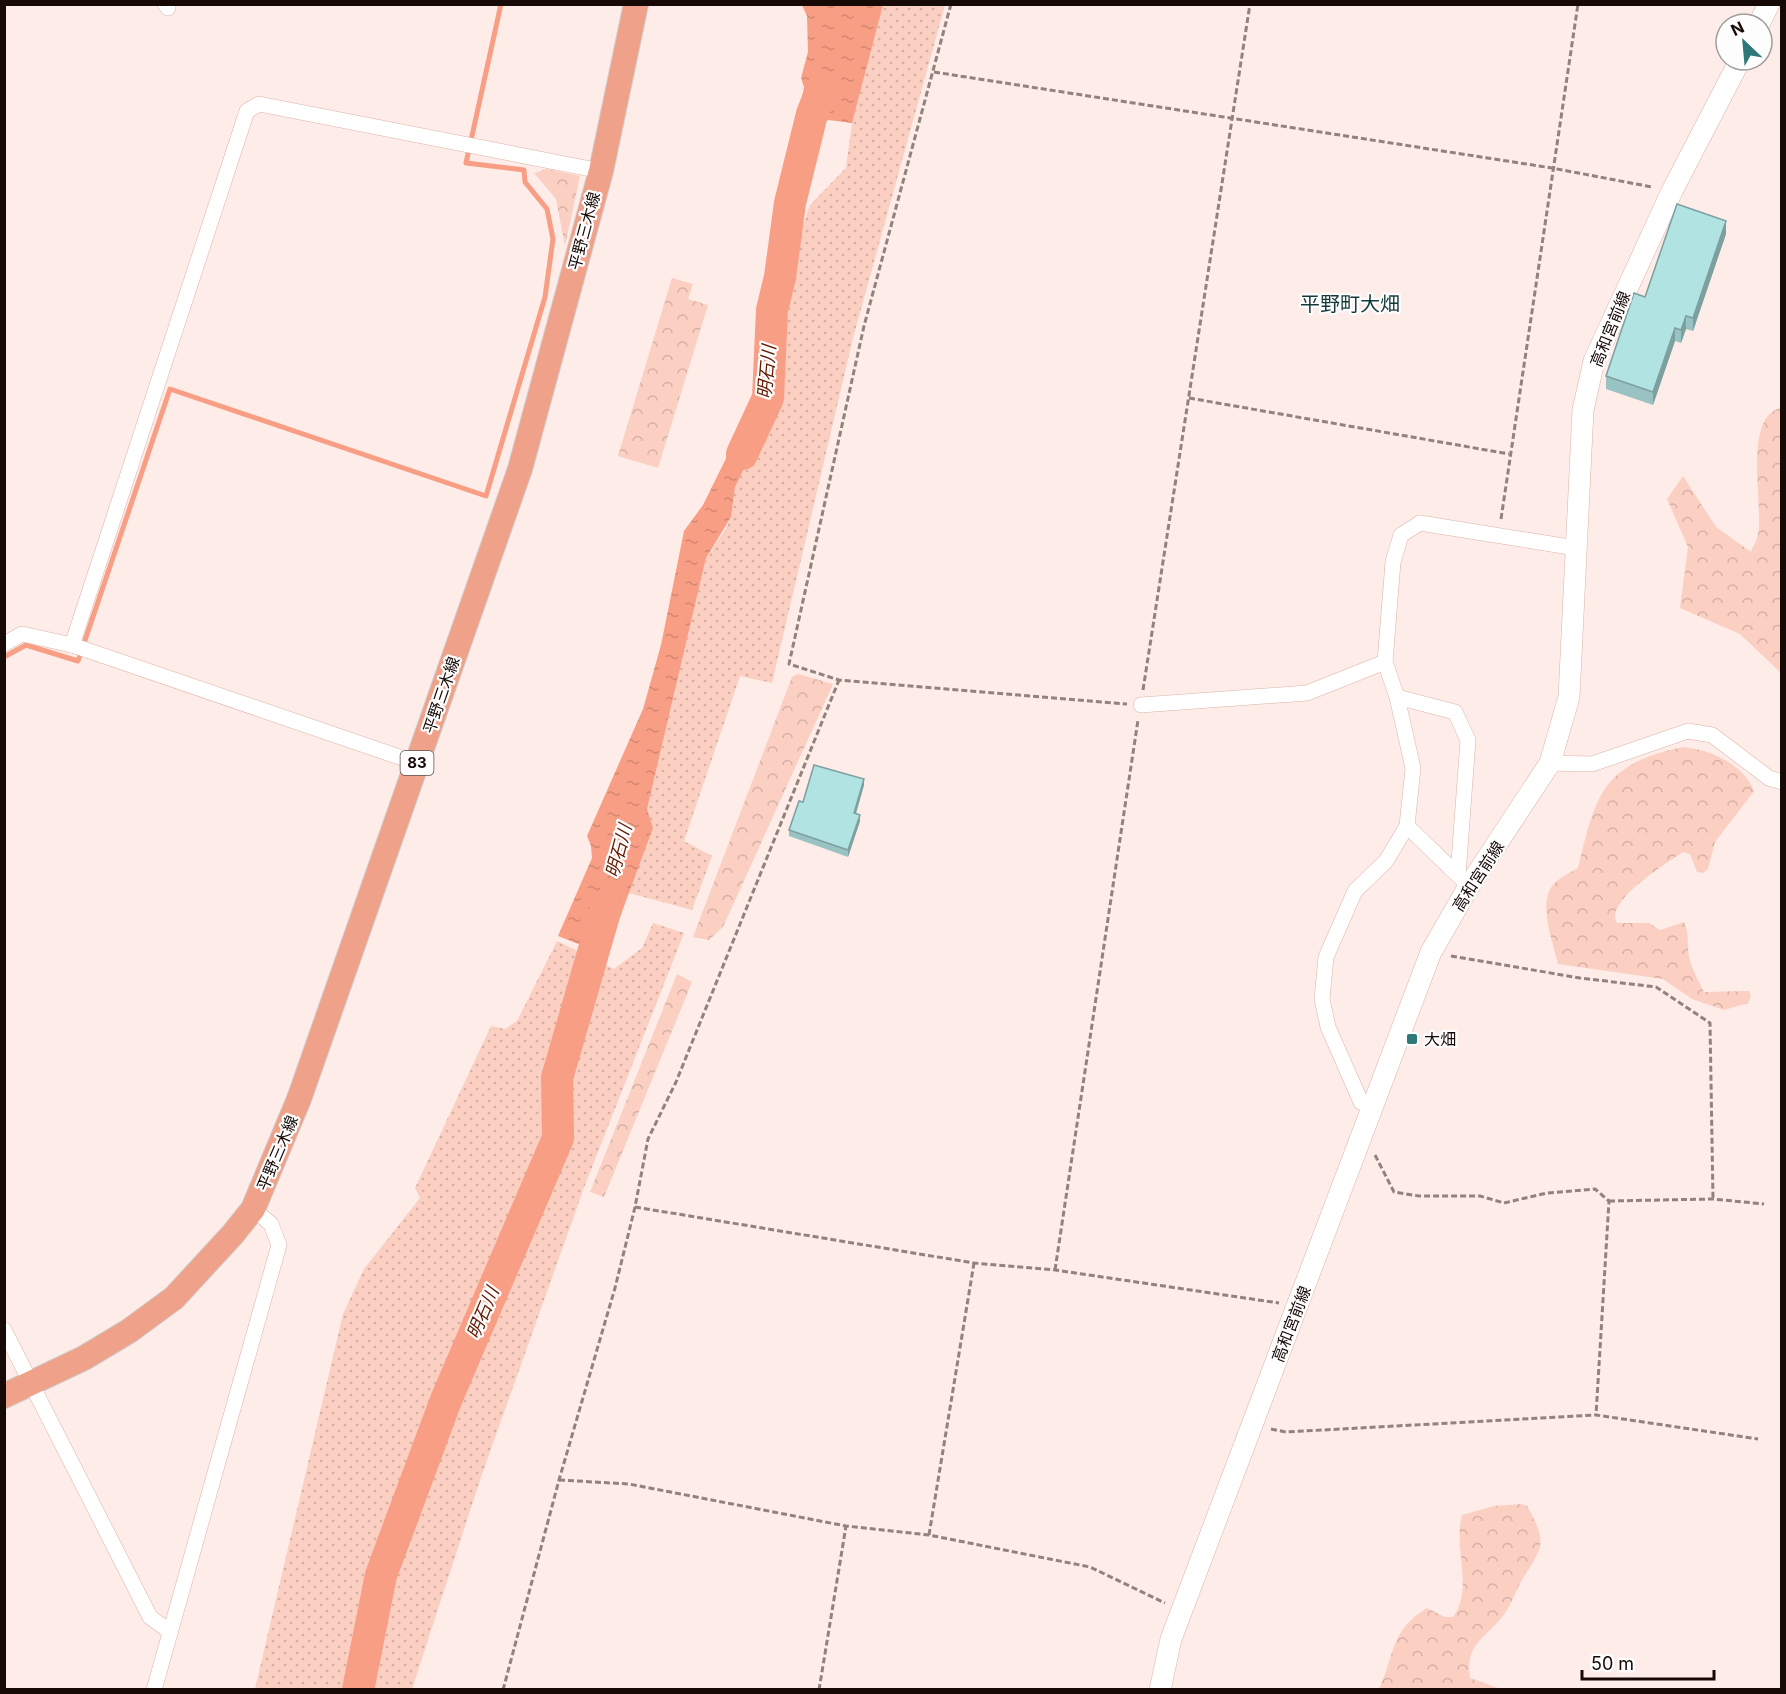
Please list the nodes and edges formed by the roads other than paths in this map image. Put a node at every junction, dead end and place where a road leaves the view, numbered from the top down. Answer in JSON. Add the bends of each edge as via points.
{"nodes":[{"id":1,"x":636,"y":4,"type":"edge"},
{"id":2,"x":1734,"y":72,"type":"edge"},
{"id":3,"x":601,"y":171,"type":"junction"},
{"id":4,"x":1576,"y":548,"type":"junction"},
{"id":5,"x":4,"y":644,"type":"edge"},
{"id":6,"x":72,"y":645,"type":"junction"},
{"id":7,"x":1386,"y":662,"type":"junction"},
{"id":8,"x":1398,"y":697,"type":"junction"},
{"id":9,"x":1140,"y":705,"type":"road end"},
{"id":10,"x":1550,"y":763,"type":"junction"},
{"id":11,"x":417,"y":764,"type":"junction"},
{"id":12,"x":1782,"y":782,"type":"edge"},
{"id":13,"x":1407,"y":826,"type":"junction"},
{"id":14,"x":1463,"y":880,"type":"junction"},
{"id":15,"x":1372,"y":1109,"type":"junction"},
{"id":16,"x":252,"y":1209,"type":"junction"},
{"id":17,"x":4,"y":1330,"type":"edge"},
{"id":18,"x":32,"y":1384,"type":"junction"},
{"id":19,"x":4,"y":1396,"type":"edge"},
{"id":20,"x":169,"y":1631,"type":"junction"},
{"id":21,"x":154,"y":1689,"type":"edge"},
{"id":22,"x":1160,"y":1689,"type":"edge"}],
"edges":[{"from":1,"to":3,"type":"main road","name":"平野三木線","number":"83"},
{"from":2,"to":4,"type":"street","name":"高和宮前線","via":[[1672,190],[1594,361],[1583,410]]},
{"from":3,"to":6,"type":"street","via":[[259,104],[247,111]]},
{"from":3,"to":11,"type":"main road","name":"平野三木線","number":"83","via":[[520,469]]},
{"from":4,"to":7,"type":"street","via":[[1420,523],[1401,536],[1393,562]]},
{"from":4,"to":10,"type":"street","name":"高和宮前線","via":[[1569,697]]},
{"from":5,"to":6,"type":"street","via":[[22,633]]},
{"from":6,"to":11,"type":"street"},
{"from":7,"to":8,"type":"street"},
{"from":7,"to":9,"type":"street","via":[[1307,693]]},
{"from":8,"to":13,"type":"street","via":[[1413,768]]},
{"from":8,"to":14,"type":"street","via":[[1455,712],[1468,740]]},
{"from":10,"to":12,"type":"street","via":[[1593,764],[1688,731],[1712,735],[1769,778]]},
{"from":10,"to":14,"type":"street","name":"高和宮前線"},
{"from":11,"to":16,"type":"main road","name":"平野三木線","number":"83","via":[[299,1099]]},
{"from":13,"to":14,"type":"street"},
{"from":13,"to":15,"type":"street","via":[[1386,861],[1355,891],[1326,957],[1322,999],[1328,1027],[1361,1102]]},
{"from":14,"to":15,"type":"street","name":"高和宮前線","via":[[1431,952]]},
{"from":15,"to":22,"type":"street","name":"高和宮前線","via":[[1171,1639]]},
{"from":16,"to":18,"type":"main road","name":"平野三木線","number":"83","via":[[174,1298],[129,1331]]},
{"from":16,"to":20,"type":"street","via":[[271,1224],[279,1245]]},
{"from":17,"to":18,"type":"street"},
{"from":18,"to":19,"type":"main road","name":"平野三木線","number":"83"},
{"from":18,"to":20,"type":"street","via":[[150,1617]]},
{"from":20,"to":21,"type":"street"}]}
